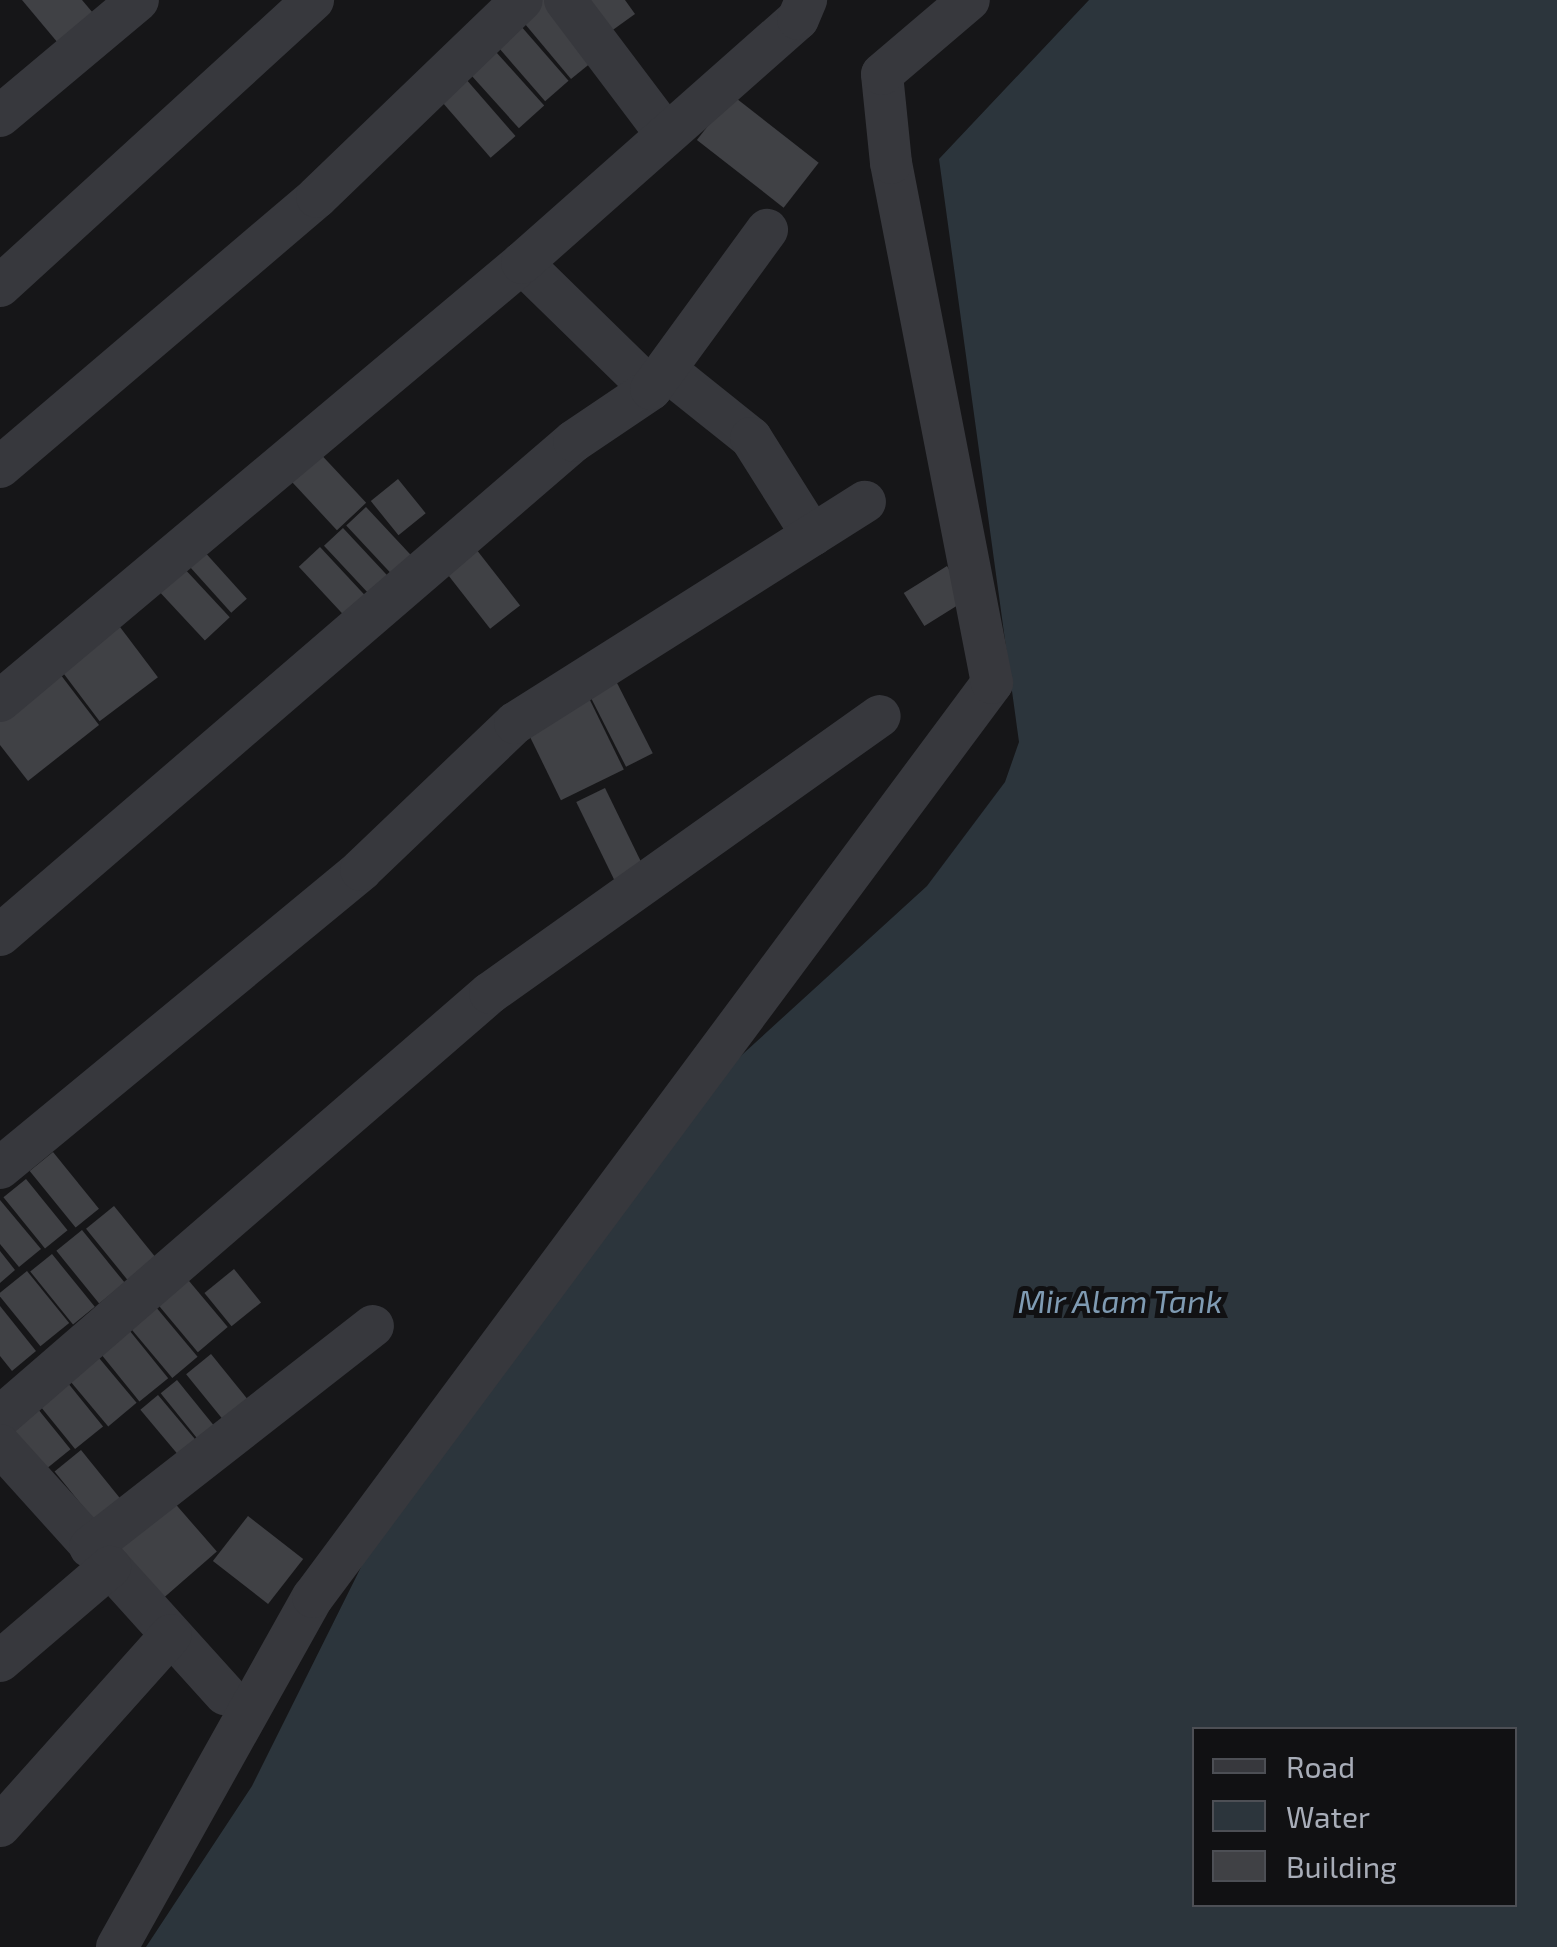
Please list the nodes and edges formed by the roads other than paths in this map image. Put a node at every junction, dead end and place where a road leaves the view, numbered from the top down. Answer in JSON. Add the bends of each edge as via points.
{"nodes":[{"id":1,"x":138,"y":0,"type":"edge"},
{"id":2,"x":313,"y":0,"type":"edge"},
{"id":3,"x":522,"y":0,"type":"edge"},
{"id":4,"x":565,"y":0,"type":"edge"},
{"id":5,"x":806,"y":0,"type":"edge"},
{"id":6,"x":969,"y":0,"type":"edge"},
{"id":7,"x":0,"y":116,"type":"edge"},
{"id":8,"x":666,"y":134,"type":"junction"},
{"id":9,"x":767,"y":230,"type":"dead end"},
{"id":10,"x":522,"y":263,"type":"junction"},
{"id":11,"x":0,"y":286,"type":"edge"},
{"id":12,"x":658,"y":380,"type":"junction"},
{"id":13,"x":0,"y":467,"type":"edge"},
{"id":14,"x":866,"y":502,"type":"dead end"},
{"id":15,"x":812,"y":536,"type":"junction"},
{"id":16,"x":0,"y":701,"type":"edge"},
{"id":17,"x":880,"y":716,"type":"dead end"},
{"id":18,"x":0,"y":936,"type":"edge"},
{"id":19,"x":0,"y":1168,"type":"edge"},
{"id":20,"x":372,"y":1326,"type":"dead end"},
{"id":21,"x":0,"y":1417,"type":"edge"},
{"id":22,"x":0,"y":1445,"type":"edge"},
{"id":23,"x":100,"y":1557,"type":"junction"},
{"id":24,"x":171,"y":1635,"type":"junction"},
{"id":25,"x":0,"y":1661,"type":"edge"},
{"id":26,"x":225,"y":1694,"type":"dead end"},
{"id":27,"x":0,"y":1826,"type":"edge"},
{"id":28,"x":117,"y":1947,"type":"edge"}],
"edges":[{"from":1,"to":7,"type":"street"},
{"from":2,"to":11,"type":"street"},
{"from":3,"to":13,"type":"street","via":[[317,197]]},
{"from":4,"to":8,"type":"street"},
{"from":5,"to":8,"type":"street","via":[[798,19]]},
{"from":6,"to":28,"type":"street","via":[[882,74],[890,163],[992,683],[313,1597]]},
{"from":8,"to":10,"type":"street"},
{"from":9,"to":12,"type":"street"},
{"from":10,"to":12,"type":"street"},
{"from":10,"to":16,"type":"street"},
{"from":12,"to":15,"type":"street","via":[[752,438]]},
{"from":12,"to":18,"type":"street","via":[[574,440]]},
{"from":14,"to":15,"type":"street"},
{"from":15,"to":19,"type":"street","via":[[515,723],[361,870]]},
{"from":17,"to":21,"type":"street","via":[[490,992]]},
{"from":20,"to":23,"type":"street"},
{"from":22,"to":23,"type":"street"},
{"from":23,"to":24,"type":"street"},
{"from":23,"to":25,"type":"street"},
{"from":24,"to":26,"type":"street"},
{"from":24,"to":27,"type":"street"}]}
